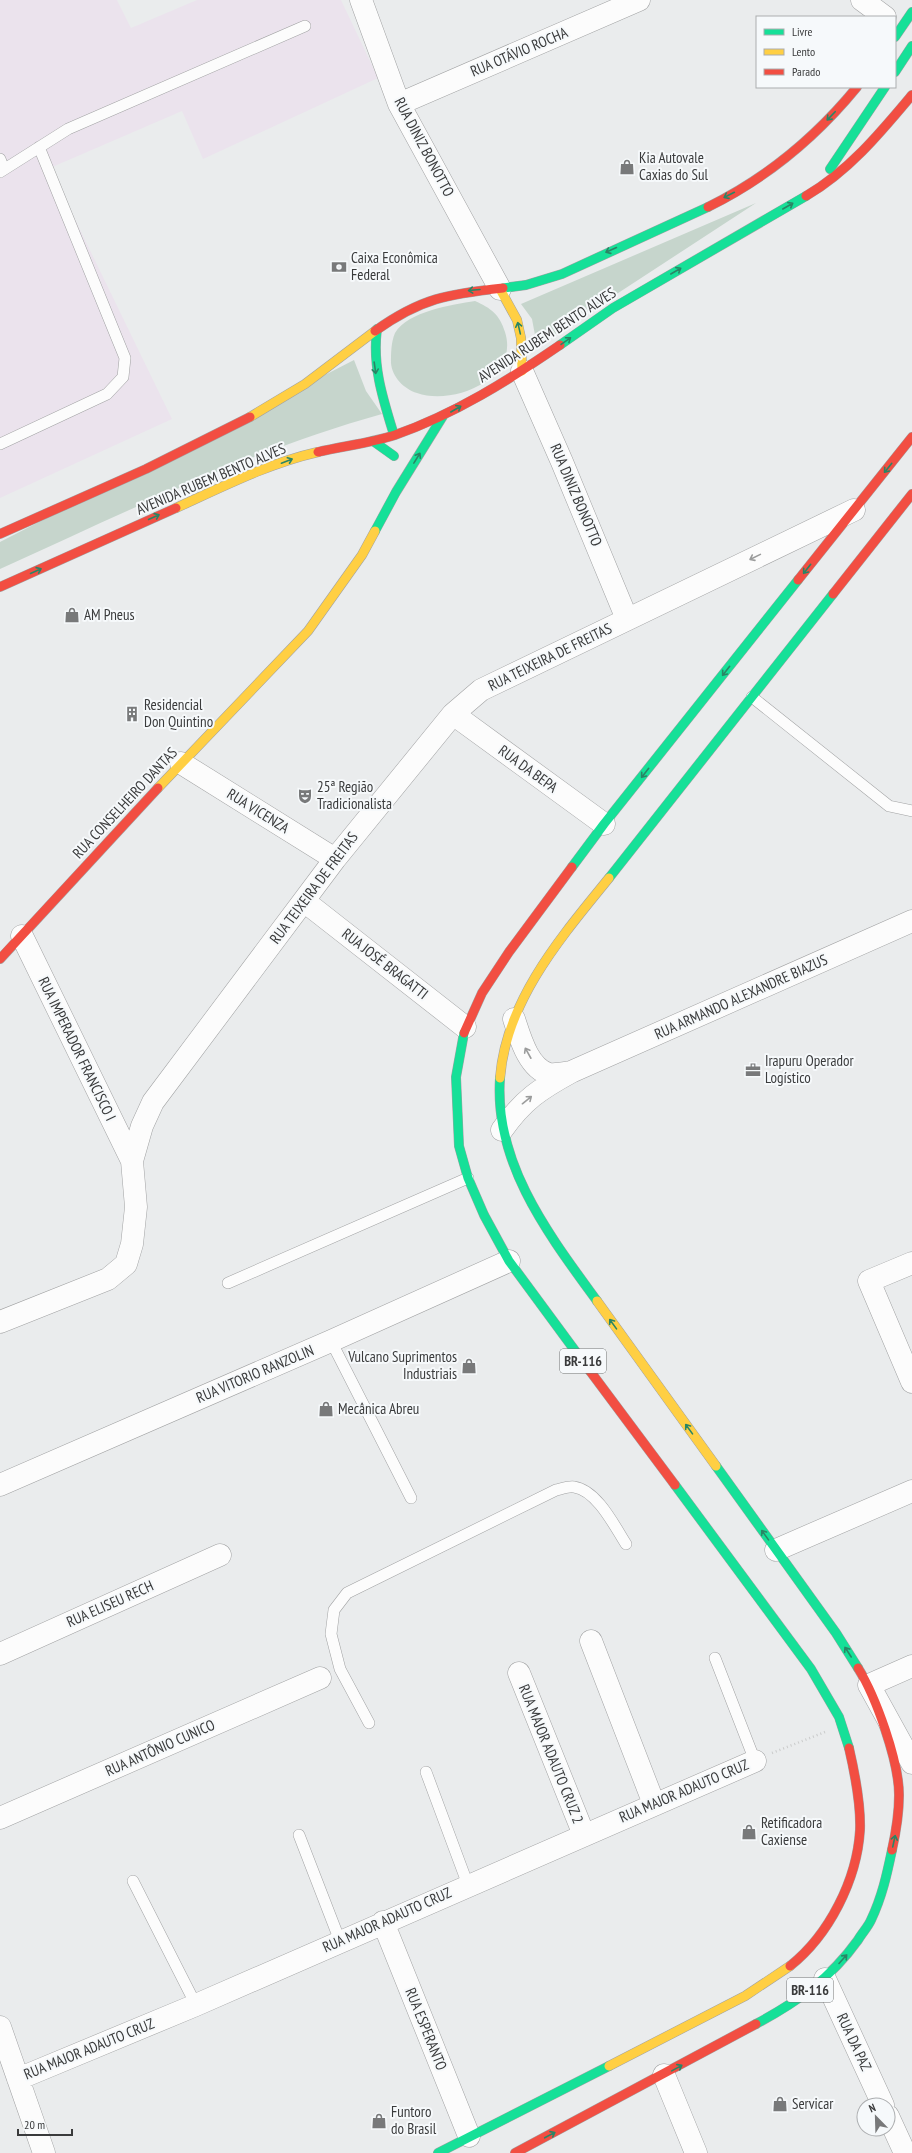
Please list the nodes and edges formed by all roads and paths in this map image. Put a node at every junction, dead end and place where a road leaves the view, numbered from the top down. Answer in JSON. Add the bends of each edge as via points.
{"nodes":[{"id":1,"x":361,"y":0,"type":"edge"},
{"id":2,"x":639,"y":0,"type":"edge"},
{"id":3,"x":862,"y":0,"type":"edge"},
{"id":4,"x":884,"y":16,"type":"edge"},
{"id":5,"x":305,"y":26,"type":"dead end"},
{"id":6,"x":900,"y":28,"type":"edge"},
{"id":7,"x":896,"y":63,"type":"edge"},
{"id":8,"x":855,"y":88,"type":"edge"},
{"id":9,"x":884,"y":88,"type":"edge"},
{"id":10,"x":912,"y":95,"type":"edge"},
{"id":11,"x":399,"y":104,"type":"junction"},
{"id":12,"x":39,"y":147,"type":"junction"},
{"id":13,"x":1,"y":167,"type":"edge"},
{"id":14,"x":818,"y":189,"type":"junction"},
{"id":15,"x":500,"y":289,"type":"junction"},
{"id":16,"x":377,"y":329,"type":"junction"},
{"id":17,"x":522,"y":371,"type":"junction"},
{"id":18,"x":443,"y":416,"type":"junction"},
{"id":19,"x":394,"y":435,"type":"junction"},
{"id":20,"x":912,"y":437,"type":"edge"},
{"id":21,"x":373,"y":441,"type":"junction"},
{"id":22,"x":0,"y":444,"type":"edge"},
{"id":23,"x":395,"y":478,"type":"dead end"},
{"id":24,"x":396,"y":492,"type":"junction"},
{"id":25,"x":911,"y":499,"type":"edge"},
{"id":26,"x":854,"y":510,"type":"junction"},
{"id":27,"x":0,"y":534,"type":"edge"},
{"id":28,"x":0,"y":587,"type":"edge"},
{"id":29,"x":627,"y":619,"type":"junction"},
{"id":30,"x":752,"y":697,"type":"junction"},
{"id":31,"x":453,"y":714,"type":"junction"},
{"id":32,"x":181,"y":763,"type":"junction"},
{"id":33,"x":912,"y":812,"type":"edge"},
{"id":34,"x":604,"y":824,"type":"junction"},
{"id":35,"x":335,"y":859,"type":"junction"},
{"id":36,"x":304,"y":901,"type":"junction"},
{"id":37,"x":912,"y":921,"type":"edge"},
{"id":38,"x":22,"y":936,"type":"junction"},
{"id":39,"x":0,"y":959,"type":"edge"},
{"id":40,"x":514,"y":1019,"type":"junction"},
{"id":41,"x":465,"y":1027,"type":"junction"},
{"id":42,"x":571,"y":1072,"type":"junction"},
{"id":43,"x":502,"y":1130,"type":"junction"},
{"id":44,"x":132,"y":1162,"type":"junction"},
{"id":45,"x":468,"y":1178,"type":"junction"},
{"id":46,"x":509,"y":1261,"type":"junction"},
{"id":47,"x":912,"y":1263,"type":"edge"},
{"id":48,"x":228,"y":1283,"type":"dead end"},
{"id":49,"x":0,"y":1322,"type":"edge"},
{"id":50,"x":331,"y":1341,"type":"junction"},
{"id":51,"x":912,"y":1382,"type":"edge"},
{"id":52,"x":0,"y":1485,"type":"edge"},
{"id":53,"x":912,"y":1491,"type":"edge"},
{"id":54,"x":411,"y":1498,"type":"dead end"},
{"id":55,"x":626,"y":1544,"type":"dead end"},
{"id":56,"x":776,"y":1550,"type":"junction"},
{"id":57,"x":220,"y":1555,"type":"dead end"},
{"id":58,"x":591,"y":1641,"type":"dead end"},
{"id":59,"x":0,"y":1654,"type":"edge"},
{"id":60,"x":715,"y":1658,"type":"dead end"},
{"id":61,"x":912,"y":1666,"type":"edge"},
{"id":62,"x":340,"y":1669,"type":"junction"},
{"id":63,"x":519,"y":1673,"type":"dead end"},
{"id":64,"x":320,"y":1678,"type":"joint"},
{"id":65,"x":869,"y":1685,"type":"junction"},
{"id":66,"x":369,"y":1723,"type":"dead end"},
{"id":67,"x":842,"y":1725,"type":"junction"},
{"id":68,"x":792,"y":1745,"type":"dead end"},
{"id":69,"x":755,"y":1760,"type":"joint"},
{"id":70,"x":912,"y":1762,"type":"edge"},
{"id":71,"x":426,"y":1772,"type":"dead end"},
{"id":72,"x":654,"y":1804,"type":"junction"},
{"id":73,"x":0,"y":1818,"type":"edge"},
{"id":74,"x":299,"y":1835,"type":"dead end"},
{"id":75,"x":584,"y":1835,"type":"junction"},
{"id":76,"x":133,"y":1881,"type":"dead end"},
{"id":77,"x":468,"y":1885,"type":"junction"},
{"id":78,"x":383,"y":1922,"type":"junction"},
{"id":79,"x":340,"y":1941,"type":"junction"},
{"id":80,"x":825,"y":1980,"type":"junction"},
{"id":81,"x":196,"y":2006,"type":"junction"},
{"id":82,"x":0,"y":2027,"type":"edge"},
{"id":83,"x":10,"y":2067,"type":"edge"},
{"id":84,"x":664,"y":2075,"type":"junction"},
{"id":85,"x":879,"y":2097,"type":"edge"},
{"id":86,"x":896,"y":2133,"type":"edge"},
{"id":87,"x":469,"y":2136,"type":"junction"},
{"id":88,"x":44,"y":2153,"type":"edge"},
{"id":89,"x":438,"y":2153,"type":"edge"},
{"id":90,"x":515,"y":2153,"type":"edge"},
{"id":91,"x":696,"y":2153,"type":"edge"},
{"id":92,"x":905,"y":2153,"type":"edge"}],
"edges":[{"from":1,"to":11,"type":"street","name":"RUA DINIZ BONOTTO"},
{"from":2,"to":11,"type":"street","name":"RUA OTÁVIO ROCHA"},
{"from":3,"to":4,"type":"street"},
{"from":5,"to":12,"type":"lane","via":[[68,129]]},
{"from":6,"to":7,"type":"main road"},
{"from":8,"to":15,"type":"main road","one_way":true,"via":[[799,149],[746,186],[698,212],[543,281]]},
{"from":9,"to":14,"type":"main road"},
{"from":10,"to":14,"type":"main road","name":"AVENIDA RUBEM BENTO ALVES","via":[[868,146]]},
{"from":11,"to":15,"type":"street","name":"RUA DINIZ BONOTTO"},
{"from":12,"to":13,"type":"lane"},
{"from":12,"to":22,"type":"lane","via":[[125,358],[123,377],[107,394]]},
{"from":17,"to":14,"type":"main road","name":"AVENIDA RUBEM BENTO ALVES","one_way":true,"via":[[613,308]]},
{"from":15,"to":16,"type":"main road","one_way":true,"via":[[444,295],[419,304]]},
{"from":17,"to":15,"type":"main road","one_way":true,"via":[[521,338],[517,320]]},
{"from":16,"to":19,"type":"main road","one_way":true,"via":[[374,360]]},
{"from":16,"to":27,"type":"main road","via":[[291,394],[228,430]]},
{"from":18,"to":17,"type":"main road","name":"AVENIDA RUBEM BENTO ALVES","one_way":true},
{"from":17,"to":29,"type":"street","name":"RUA DINIZ BONOTTO"},
{"from":18,"to":19,"type":"main road","name":"AVENIDA RUBEM BENTO ALVES"},
{"from":24,"to":18,"type":"main road","name":"RUA CONSELHEIRO DANTAS","one_way":true},
{"from":19,"to":21,"type":"main road","name":"AVENIDA RUBEM BENTO ALVES"},
{"from":19,"to":21,"type":"main road","via":[[394,460]]},
{"from":20,"to":26,"type":"main road","number":"BR-116","one_way":true},
{"from":28,"to":21,"type":"main road","name":"AVENIDA RUBEM BENTO ALVES","one_way":true,"via":[[233,482],[301,456]]},
{"from":23,"to":24,"type":"main road"},
{"from":24,"to":32,"type":"main road","name":"RUA CONSELHEIRO DANTAS","via":[[362,555],[308,631]]},
{"from":25,"to":30,"type":"main road","number":"BR-116"},
{"from":26,"to":29,"type":"street","name":"RUA TEIXEIRA DE FREITAS","one_way":true},
{"from":26,"to":34,"type":"main road","number":"BR-116","one_way":true},
{"from":29,"to":31,"type":"street","name":"RUA TEIXEIRA DE FREITAS","via":[[481,690]]},
{"from":30,"to":33,"type":"lane","via":[[889,806]]},
{"from":30,"to":40,"type":"main road","number":"BR-116","via":[[580,914],[536,974]]},
{"from":31,"to":34,"type":"street","name":"RUA DA BEPA"},
{"from":31,"to":35,"type":"street","name":"RUA TEIXEIRA DE FREITAS"},
{"from":32,"to":35,"type":"street","name":"RUA VICENZA"},
{"from":32,"to":38,"type":"main road","name":"RUA CONSELHEIRO DANTAS"},
{"from":34,"to":41,"type":"main road","number":"BR-116","via":[[509,952],[482,993]]},
{"from":35,"to":36,"type":"street","name":"RUA TEIXEIRA DE FREITAS"},
{"from":36,"to":41,"type":"street","name":"RUA JOSÉ BRAGATTI"},
{"from":36,"to":44,"type":"street","name":"RUA TEIXEIRA DE FREITAS","via":[[153,1102],[142,1126]]},
{"from":37,"to":42,"type":"street","name":"RUA ARMANDO ALEXANDRE BIAZUS"},
{"from":38,"to":39,"type":"main road","name":"RUA CONSELHEIRO DANTAS"},
{"from":38,"to":44,"type":"street","name":"RUA IMPERADOR FRANCISCO I"},
{"from":42,"to":40,"type":"street","name":"RUA ARMANDO ALEXANDRE BIAZUS","one_way":true,"via":[[549,1074],[536,1066],[527,1052]]},
{"from":40,"to":43,"type":"main road","number":"BR-116","via":[[503,1051],[498,1077]]},
{"from":41,"to":45,"type":"main road","number":"BR-116","via":[[456,1077],[459,1146]]},
{"from":43,"to":42,"type":"street","name":"RUA ARMANDO ALEXANDRE BIAZUS","one_way":true,"via":[[524,1102]]},
{"from":56,"to":43,"type":"main road","number":"BR-116","one_way":true,"via":[[547,1232],[527,1198],[510,1160]]},
{"from":44,"to":49,"type":"street","name":"RUA TEIXEIRA DE FREITAS","via":[[136,1207],[132,1244],[126,1264],[108,1279]]},
{"from":45,"to":46,"type":"main road","number":"BR-116","via":[[484,1215]]},
{"from":45,"to":48,"type":"lane"},
{"from":46,"to":50,"type":"street","name":"RUA VITORIO RANZOLIN"},
{"from":46,"to":67,"type":"main road","number":"BR-116","via":[[810,1669]]},
{"from":47,"to":51,"type":"street","via":[[869,1281]]},
{"from":50,"to":52,"type":"street","name":"RUA VITORIO RANZOLIN"},
{"from":50,"to":54,"type":"lane"},
{"from":53,"to":56,"type":"street"},
{"from":55,"to":62,"type":"lane","via":[[599,1503],[587,1493],[574,1487],[556,1490],[347,1593],[334,1610],[331,1634]]},
{"from":65,"to":56,"type":"main road","number":"BR-116","one_way":true,"via":[[836,1633]]},
{"from":57,"to":59,"type":"street","name":"RUA ELISEU RECH"},
{"from":58,"to":72,"type":"street"},
{"from":60,"to":69,"type":"lane"},
{"from":61,"to":65,"type":"street"},
{"from":62,"to":64,"type":"lane"},
{"from":62,"to":66,"type":"lane"},
{"from":63,"to":75,"type":"street","name":"RUA MAJOR ADAUTO CRUZ 2"},
{"from":64,"to":73,"type":"street","name":"RUA ANTÔNIO CUNICO"},
{"from":65,"to":70,"type":"street"},
{"from":80,"to":65,"type":"main road","number":"BR-116","one_way":true,"via":[[871,1921],[885,1883],[896,1834],[899,1794],[892,1756]]},
{"from":67,"to":68,"type":"path"},
{"from":67,"to":87,"type":"main road","number":"BR-116","via":[[850,1750],[860,1822],[854,1868],[839,1904],[802,1956],[744,1996]]},
{"from":69,"to":72,"type":"street","name":"RUA MAJOR ADAUTO CRUZ"},
{"from":71,"to":77,"type":"lane"},
{"from":72,"to":75,"type":"street","name":"RUA MAJOR ADAUTO CRUZ"},
{"from":74,"to":79,"type":"lane"},
{"from":75,"to":77,"type":"street","name":"RUA MAJOR ADAUTO CRUZ"},
{"from":76,"to":81,"type":"lane"},
{"from":77,"to":78,"type":"street","name":"RUA MAJOR ADAUTO CRUZ"},
{"from":78,"to":79,"type":"street","name":"RUA MAJOR ADAUTO CRUZ"},
{"from":78,"to":87,"type":"street","name":"RUA ESPERANTO"},
{"from":79,"to":81,"type":"street","name":"RUA MAJOR ADAUTO CRUZ"},
{"from":84,"to":80,"type":"main road","number":"BR-116","one_way":true,"via":[[786,2008]]},
{"from":80,"to":85,"type":"street","name":"RUA DA PAZ"},
{"from":81,"to":83,"type":"street","name":"RUA MAJOR ADAUTO CRUZ"},
{"from":82,"to":83,"type":"street"},
{"from":83,"to":88,"type":"street"},
{"from":90,"to":84,"type":"main road","number":"BR-116","one_way":true},
{"from":84,"to":91,"type":"street"},
{"from":86,"to":92,"type":"street"},
{"from":87,"to":89,"type":"main road","number":"BR-116"}]}
